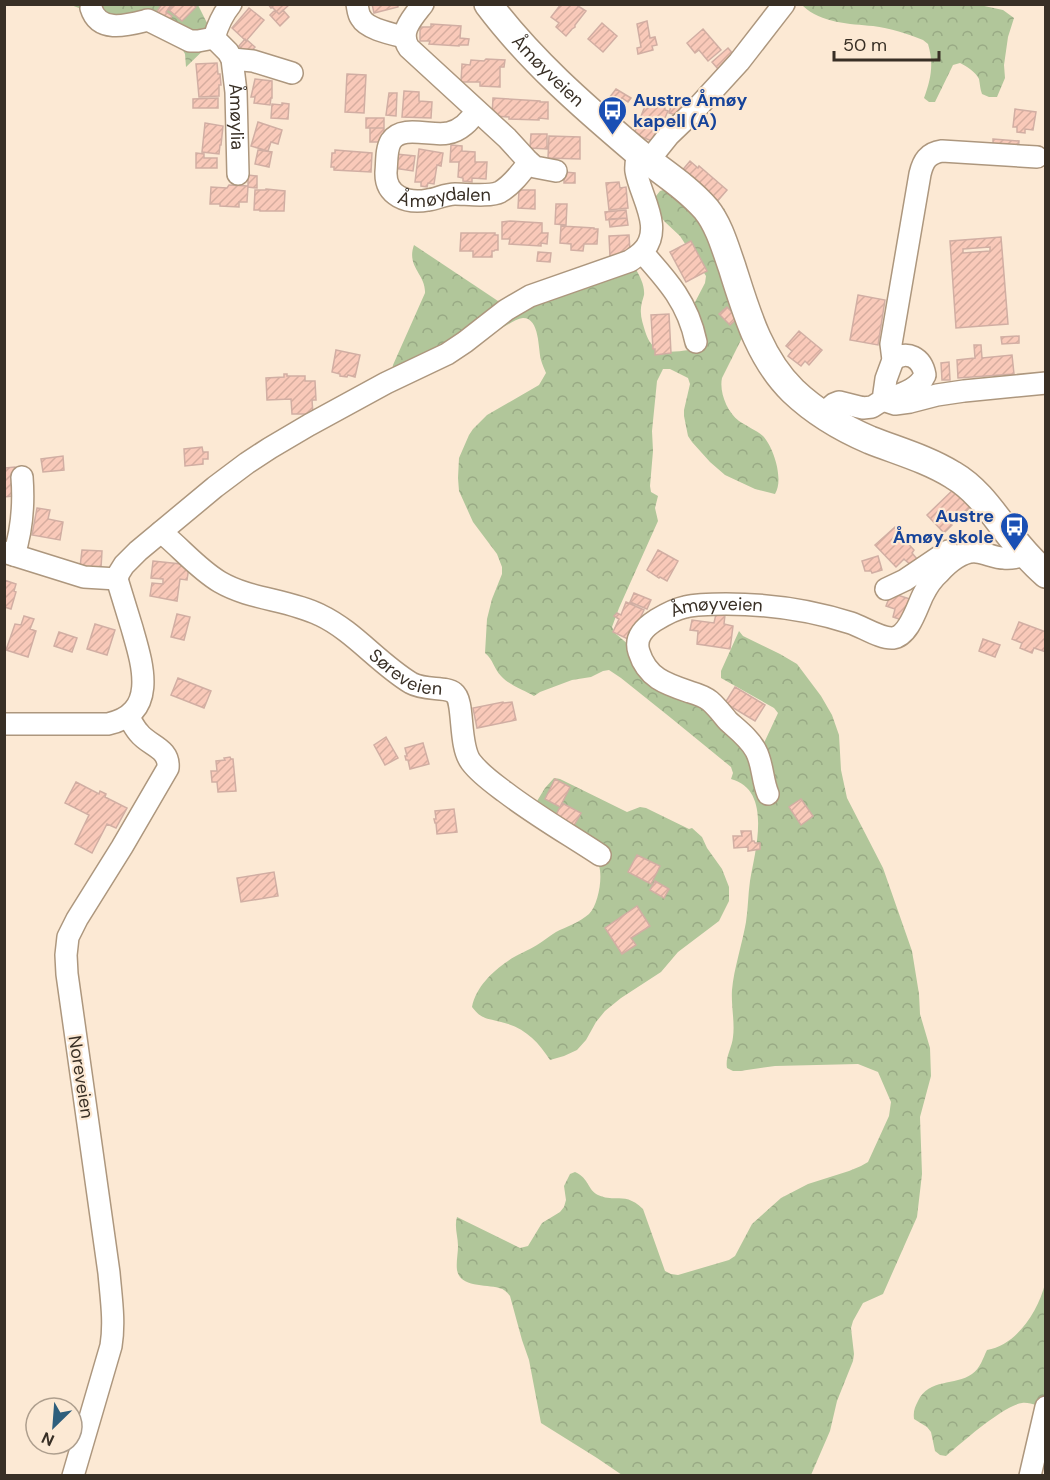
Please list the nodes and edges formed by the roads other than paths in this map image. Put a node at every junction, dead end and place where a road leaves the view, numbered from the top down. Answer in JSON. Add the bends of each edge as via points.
{"nodes":[{"id":1,"x":231,"y":4,"type":"edge"},
{"id":2,"x":357,"y":4,"type":"edge"},
{"id":3,"x":423,"y":4,"type":"edge"},
{"id":4,"x":488,"y":4,"type":"edge"},
{"id":5,"x":783,"y":5,"type":"edge"},
{"id":6,"x":91,"y":8,"type":"dead end"},
{"id":7,"x":404,"y":37,"type":"junction"},
{"id":8,"x":214,"y":38,"type":"junction"},
{"id":9,"x":232,"y":59,"type":"junction"},
{"id":10,"x":292,"y":73,"type":"dead end"},
{"id":11,"x":476,"y":111,"type":"junction"},
{"id":12,"x":643,"y":156,"type":"junction"},
{"id":13,"x":1037,"y":157,"type":"dead end"},
{"id":14,"x":529,"y":162,"type":"junction"},
{"id":15,"x":556,"y":171,"type":"dead end"},
{"id":16,"x":238,"y":174,"type":"dead end"},
{"id":17,"x":642,"y":252,"type":"junction"},
{"id":18,"x":696,"y":342,"type":"dead end"},
{"id":19,"x":893,"y":360,"type":"junction"},
{"id":20,"x":1046,"y":383,"type":"edge"},
{"id":21,"x":883,"y":400,"type":"junction"},
{"id":22,"x":821,"y":415,"type":"junction"},
{"id":23,"x":22,"y":477,"type":"dead end"},
{"id":24,"x":161,"y":532,"type":"junction"},
{"id":25,"x":977,"y":551,"type":"junction"},
{"id":26,"x":9,"y":554,"type":"edge"},
{"id":27,"x":1026,"y":555,"type":"junction"},
{"id":28,"x":1046,"y":574,"type":"edge"},
{"id":29,"x":117,"y":579,"type":"junction"},
{"id":30,"x":886,"y":589,"type":"dead end"},
{"id":31,"x":128,"y":717,"type":"junction"},
{"id":32,"x":4,"y":724,"type":"edge"},
{"id":33,"x":768,"y":794,"type":"dead end"},
{"id":34,"x":600,"y":855,"type":"dead end"},
{"id":35,"x":1046,"y":1407,"type":"edge"},
{"id":36,"x":74,"y":1476,"type":"edge"},
{"id":37,"x":1030,"y":1476,"type":"edge"}],
"edges":[{"from":1,"to":8,"type":"street","via":[[222,15]]},
{"from":2,"to":7,"type":"street","via":[[364,23]]},
{"from":3,"to":7,"type":"street","via":[[409,21]]},
{"from":4,"to":12,"type":"main road","name":"Åmøyveien","via":[[544,69]]},
{"from":5,"to":12,"type":"street","via":[[696,109]]},
{"from":6,"to":8,"type":"street","via":[[93,16],[102,23],[116,26],[148,20],[190,41]]},
{"from":7,"to":11,"type":"street","via":[[409,48]]},
{"from":8,"to":9,"type":"street","name":"Åmøylia"},
{"from":9,"to":10,"type":"street","name":"Åmøylia"},
{"from":9,"to":16,"type":"street","name":"Åmøylia"},
{"from":11,"to":14,"type":"street"},
{"from":11,"to":14,"type":"street","name":"Åmøydalen","via":[[455,131],[405,132],[392,139],[386,177],[390,191],[416,201],[452,194],[495,194],[508,186]]},
{"from":12,"to":17,"type":"street","via":[[635,169],[651,224],[650,237]]},
{"from":12,"to":22,"type":"main road","name":"Åmøyveien","via":[[706,209],[723,239],[756,335],[771,365]]},
{"from":13,"to":19,"type":"street","via":[[942,151],[927,156],[920,174],[904,265],[891,344]]},
{"from":14,"to":15,"type":"street"},
{"from":17,"to":18,"type":"street","via":[[673,287]]},
{"from":17,"to":24,"type":"street","via":[[630,261],[515,304],[447,354],[270,448]]},
{"from":19,"to":21,"type":"street"},
{"from":19,"to":21,"type":"street","via":[[899,355],[910,356],[921,363],[925,375],[914,388]]},
{"from":20,"to":21,"type":"street","via":[[964,391],[895,404]]},
{"from":21,"to":22,"type":"street","via":[[863,408],[839,402]]},
{"from":22,"to":27,"type":"main road","name":"Åmøyveien","via":[[956,476],[980,497]]},
{"from":23,"to":26,"type":"street","via":[[18,540]]},
{"from":24,"to":29,"type":"street","via":[[124,565]]},
{"from":24,"to":34,"type":"street","name":"Søreveien","via":[[220,582],[319,614],[412,684],[454,692],[460,707],[464,747],[472,764],[526,808]]},
{"from":25,"to":27,"type":"street","via":[[1009,559]]},
{"from":25,"to":30,"type":"street","via":[[954,547]]},
{"from":25,"to":33,"type":"street","name":"Åmøyveien","via":[[959,556],[938,573],[924,592],[907,629],[895,638],[815,613],[739,604],[687,606],[644,629],[637,647],[648,670],[659,681],[713,703],[756,750]]},
{"from":26,"to":29,"type":"street","via":[[84,577]]},
{"from":27,"to":28,"type":"main road","name":"Åmøyveien"},
{"from":29,"to":31,"type":"street","via":[[143,675],[141,700]]},
{"from":31,"to":32,"type":"street","via":[[108,724]]},
{"from":31,"to":36,"type":"street","name":"Noreveien","via":[[139,734],[163,752],[168,768],[77,919],[66,945],[113,1318],[111,1346]]},
{"from":35,"to":37,"type":"street"}]}
